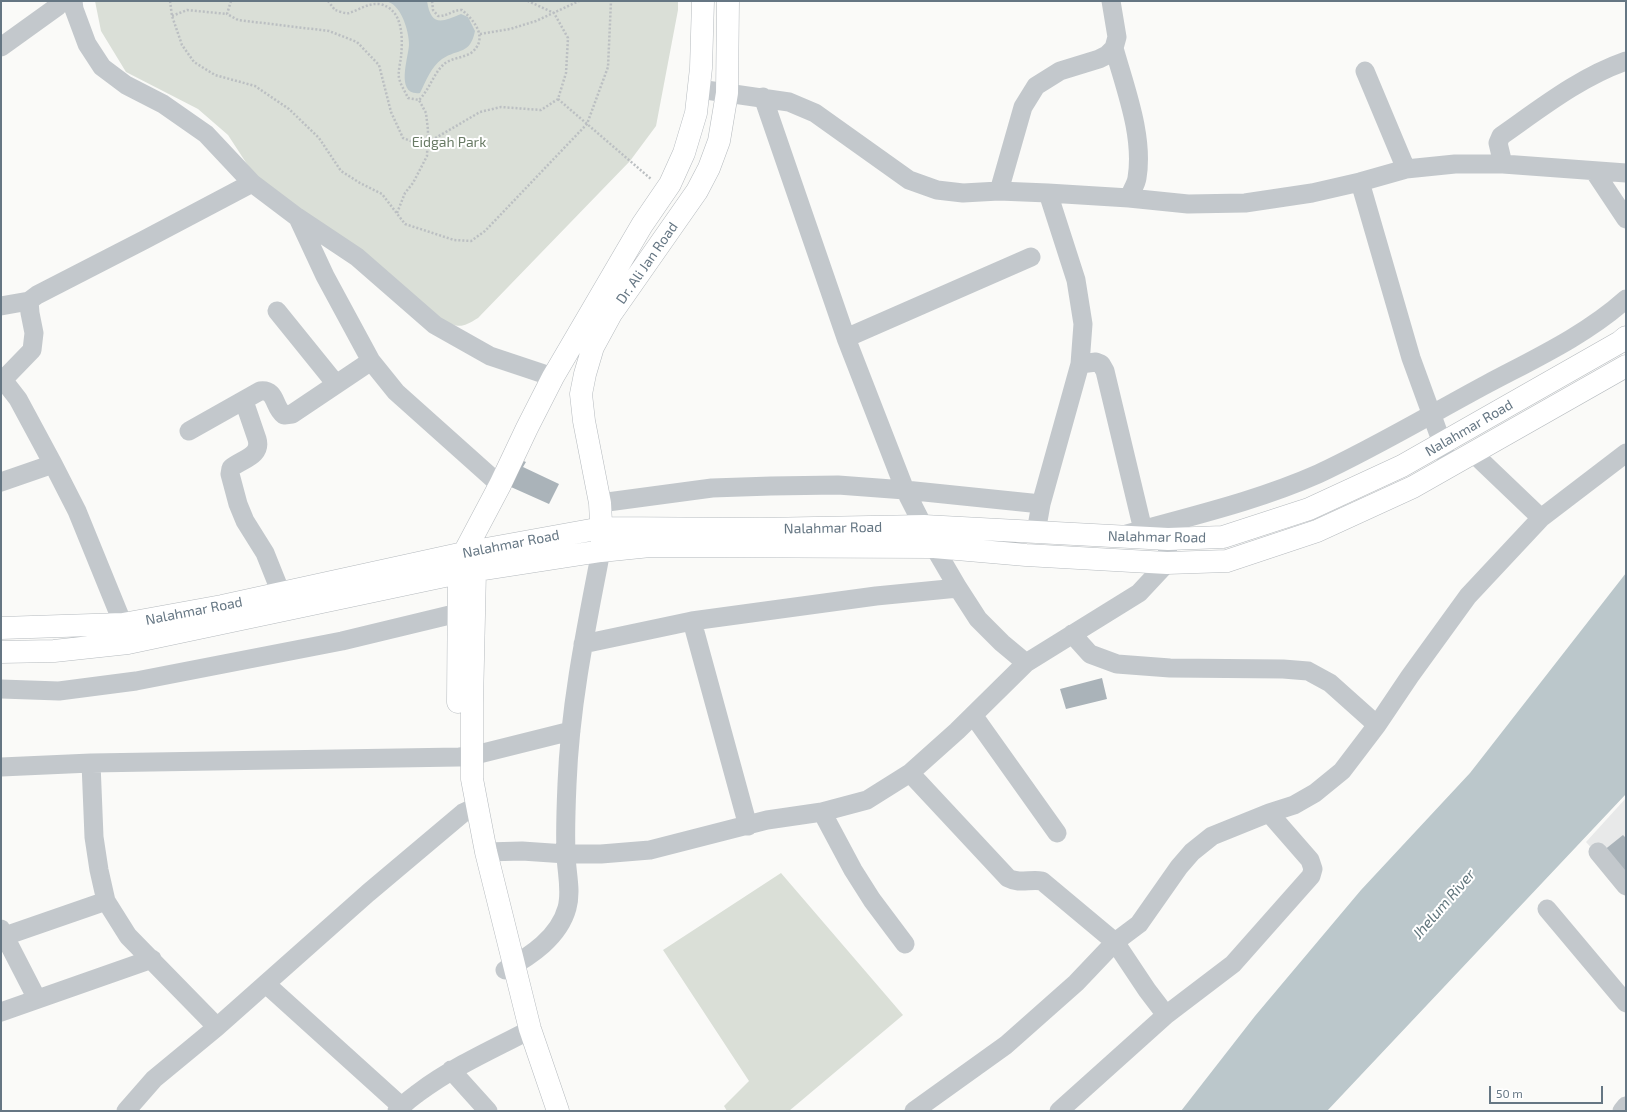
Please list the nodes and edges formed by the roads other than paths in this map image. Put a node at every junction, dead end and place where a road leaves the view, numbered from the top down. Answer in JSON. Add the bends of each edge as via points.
{"nodes":[{"id":1,"x":703,"y":1,"type":"edge"},
{"id":2,"x":728,"y":1,"type":"edge"},
{"id":3,"x":1111,"y":1,"type":"edge"},
{"id":4,"x":72,"y":5,"type":"edge"},
{"id":5,"x":1,"y":47,"type":"edge"},
{"id":6,"x":1114,"y":48,"type":"junction"},
{"id":7,"x":1626,"y":61,"type":"edge"},
{"id":8,"x":1365,"y":71,"type":"dead end"},
{"id":9,"x":698,"y":89,"type":"junction"},
{"id":10,"x":727,"y":93,"type":"junction"},
{"id":11,"x":763,"y":97,"type":"junction"},
{"id":12,"x":1502,"y":164,"type":"junction"},
{"id":13,"x":1406,"y":169,"type":"junction"},
{"id":14,"x":1594,"y":171,"type":"junction"},
{"id":15,"x":1626,"y":174,"type":"edge"},
{"id":16,"x":1360,"y":182,"type":"junction"},
{"id":17,"x":252,"y":183,"type":"junction"},
{"id":18,"x":998,"y":191,"type":"junction"},
{"id":19,"x":1048,"y":193,"type":"junction"},
{"id":20,"x":1129,"y":198,"type":"junction"},
{"id":21,"x":297,"y":218,"type":"junction"},
{"id":22,"x":1626,"y":219,"type":"edge"},
{"id":23,"x":1031,"y":257,"type":"dead end"},
{"id":24,"x":1626,"y":299,"type":"edge"},
{"id":25,"x":29,"y":302,"type":"junction"},
{"id":26,"x":1,"y":306,"type":"edge"},
{"id":27,"x":277,"y":310,"type":"dead end"},
{"id":28,"x":1626,"y":337,"type":"edge"},
{"id":29,"x":846,"y":338,"type":"junction"},
{"id":30,"x":371,"y":361,"type":"junction"},
{"id":31,"x":1080,"y":364,"type":"junction"},
{"id":32,"x":1626,"y":366,"type":"edge"},
{"id":33,"x":553,"y":377,"type":"junction"},
{"id":34,"x":2,"y":382,"type":"edge"},
{"id":35,"x":336,"y":384,"type":"junction"},
{"id":36,"x":244,"y":401,"type":"junction"},
{"id":37,"x":1431,"y":414,"type":"junction"},
{"id":38,"x":189,"y":431,"type":"dead end"},
{"id":39,"x":1442,"y":443,"type":"junction"},
{"id":40,"x":1473,"y":453,"type":"junction"},
{"id":41,"x":1626,"y":453,"type":"edge"},
{"id":42,"x":53,"y":464,"type":"junction"},
{"id":43,"x":1449,"y":466,"type":"junction"},
{"id":44,"x":1,"y":482,"type":"edge"},
{"id":45,"x":500,"y":485,"type":"junction"},
{"id":46,"x":904,"y":490,"type":"junction"},
{"id":47,"x":600,"y":503,"type":"junction"},
{"id":48,"x":1041,"y":504,"type":"junction"},
{"id":49,"x":1541,"y":518,"type":"junction"},
{"id":50,"x":924,"y":526,"type":"junction"},
{"id":51,"x":602,"y":528,"type":"junction"},
{"id":52,"x":1143,"y":530,"type":"junction"},
{"id":53,"x":1036,"y":532,"type":"junction"},
{"id":54,"x":1118,"y":536,"type":"junction"},
{"id":55,"x":1168,"y":539,"type":"junction"},
{"id":56,"x":934,"y":547,"type":"junction"},
{"id":57,"x":602,"y":551,"type":"junction"},
{"id":58,"x":1167,"y":563,"type":"junction"},
{"id":59,"x":466,"y":566,"type":"junction"},
{"id":60,"x":958,"y":588,"type":"junction"},
{"id":61,"x":281,"y":593,"type":"junction"},
{"id":62,"x":458,"y":613,"type":"junction"},
{"id":63,"x":223,"y":614,"type":"junction"},
{"id":64,"x":692,"y":622,"type":"junction"},
{"id":65,"x":123,"y":624,"type":"junction"},
{"id":66,"x":1,"y":628,"type":"edge"},
{"id":67,"x":1072,"y":634,"type":"junction"},
{"id":68,"x":583,"y":644,"type":"junction"},
{"id":69,"x":1,"y":652,"type":"edge"},
{"id":70,"x":1026,"y":663,"type":"junction"},
{"id":71,"x":1,"y":689,"type":"edge"},
{"id":72,"x":973,"y":715,"type":"junction"},
{"id":73,"x":1377,"y":725,"type":"junction"},
{"id":74,"x":571,"y":731,"type":"junction"},
{"id":75,"x":465,"y":757,"type":"junction"},
{"id":76,"x":91,"y":764,"type":"junction"},
{"id":77,"x":1,"y":767,"type":"edge"},
{"id":78,"x":910,"y":773,"type":"junction"},
{"id":79,"x":470,"y":810,"type":"junction"},
{"id":80,"x":822,"y":812,"type":"junction"},
{"id":81,"x":1269,"y":812,"type":"junction"},
{"id":82,"x":748,"y":826,"type":"junction"},
{"id":83,"x":1057,"y":833,"type":"dead end"},
{"id":84,"x":486,"y":852,"type":"junction"},
{"id":85,"x":1598,"y":852,"type":"dead end"},
{"id":86,"x":566,"y":854,"type":"junction"},
{"id":87,"x":1626,"y":886,"type":"edge"},
{"id":88,"x":106,"y":901,"type":"junction"},
{"id":89,"x":1547,"y":909,"type":"dead end"},
{"id":90,"x":3,"y":932,"type":"edge"},
{"id":91,"x":1115,"y":942,"type":"junction"},
{"id":92,"x":906,"y":944,"type":"dead end"},
{"id":93,"x":152,"y":960,"type":"junction"},
{"id":94,"x":510,"y":968,"type":"junction"},
{"id":95,"x":266,"y":984,"type":"junction"},
{"id":96,"x":37,"y":999,"type":"junction"},
{"id":97,"x":1626,"y":1003,"type":"edge"},
{"id":98,"x":1,"y":1012,"type":"edge"},
{"id":99,"x":1166,"y":1016,"type":"junction"},
{"id":100,"x":217,"y":1027,"type":"junction"},
{"id":101,"x":522,"y":1034,"type":"junction"},
{"id":102,"x":451,"y":1070,"type":"junction"},
{"id":103,"x":1626,"y":1106,"type":"edge"},
{"id":104,"x":399,"y":1108,"type":"edge"},
{"id":105,"x":126,"y":1111,"type":"edge"},
{"id":106,"x":488,"y":1111,"type":"edge"},
{"id":107,"x":548,"y":1111,"type":"edge"},
{"id":108,"x":558,"y":1111,"type":"edge"},
{"id":109,"x":914,"y":1111,"type":"edge"},
{"id":110,"x":1059,"y":1111,"type":"edge"},
{"id":111,"x":1622,"y":1111,"type":"edge"}],
"edges":[{"from":1,"to":9,"type":"main road","name":"Dr. Ali Jan Road"},
{"from":2,"to":10,"type":"main road","name":"Dr. Ali Jan Road"},
{"from":3,"to":6,"type":"street","via":[[1117,37]]},
{"from":4,"to":5,"type":"street"},
{"from":4,"to":17,"type":"street","via":[[87,44],[102,67],[126,85],[163,104],[206,134]]},
{"from":6,"to":18,"type":"street","via":[[1108,55],[1060,71],[1036,86],[1023,107]]},
{"from":6,"to":20,"type":"street","via":[[1135,125],[1139,156],[1137,180]]},
{"from":7,"to":12,"type":"street","via":[[1574,85],[1501,136],[1498,143]]},
{"from":8,"to":13,"type":"street"},
{"from":9,"to":10,"type":"street"},
{"from":9,"to":33,"type":"main road","name":"Dr. Ali Jan Road","via":[[696,113],[670,184],[642,225]]},
{"from":10,"to":11,"type":"street"},
{"from":10,"to":47,"type":"main road","name":"Dr. Ali Jan Road","via":[[719,141],[697,191],[611,314],[593,347],[581,394]]},
{"from":11,"to":18,"type":"street","via":[[788,102],[815,113],[909,180],[937,190],[963,193]]},
{"from":11,"to":29,"type":"street"},
{"from":12,"to":13,"type":"street","via":[[1455,164]]},
{"from":12,"to":14,"type":"street"},
{"from":13,"to":16,"type":"street"},
{"from":14,"to":15,"type":"street"},
{"from":14,"to":22,"type":"street"},
{"from":16,"to":20,"type":"street","via":[[1312,193],[1246,203],[1188,204]]},
{"from":16,"to":37,"type":"street","via":[[1411,358]]},
{"from":17,"to":21,"type":"street"},
{"from":17,"to":25,"type":"street","via":[[37,295]]},
{"from":18,"to":19,"type":"street"},
{"from":19,"to":20,"type":"street"},
{"from":19,"to":31,"type":"street","via":[[1076,280],[1083,324]]},
{"from":21,"to":30,"type":"street"},
{"from":21,"to":33,"type":"street","via":[[358,257],[435,325],[490,356]]},
{"from":23,"to":29,"type":"street"},
{"from":24,"to":37,"type":"street","via":[[1570,339]]},
{"from":25,"to":26,"type":"street"},
{"from":25,"to":34,"type":"street","via":[[34,333],[32,350]]},
{"from":27,"to":35,"type":"street"},
{"from":28,"to":39,"type":"main road","name":"Nalahmar Road"},
{"from":29,"to":46,"type":"street"},
{"from":30,"to":35,"type":"street"},
{"from":30,"to":45,"type":"street","via":[[396,392]]},
{"from":31,"to":48,"type":"street"},
{"from":31,"to":52,"type":"street","via":[[1096,362],[1101,364],[1104,371]]},
{"from":32,"to":40,"type":"main road","name":"Nalahmar Road"},
{"from":33,"to":45,"type":"main road","name":"Dr. Ali Jan Road"},
{"from":34,"to":42,"type":"street","via":[[18,400]]},
{"from":35,"to":36,"type":"street","via":[[292,414],[284,415],[280,412],[271,394],[266,391],[260,391]]},
{"from":36,"to":38,"type":"street"},
{"from":36,"to":61,"type":"street","via":[[259,444],[258,450],[231,468],[230,474],[245,521],[265,553]]},
{"from":37,"to":39,"type":"street"},
{"from":37,"to":52,"type":"street","via":[[1317,474],[1255,498]]},
{"from":39,"to":43,"type":"street"},
{"from":39,"to":55,"type":"main road","name":"Nalahmar Road","via":[[1402,466],[1308,509],[1223,537]]},
{"from":40,"to":43,"type":"main road","name":"Nalahmar Road"},
{"from":40,"to":49,"type":"street"},
{"from":41,"to":49,"type":"street"},
{"from":42,"to":44,"type":"street"},
{"from":42,"to":65,"type":"street","via":[[77,511]]},
{"from":43,"to":58,"type":"main road","name":"Nalahmar Road","via":[[1413,487],[1317,531],[1227,561]]},
{"from":45,"to":59,"type":"main road","name":"Dr. Ali Jan Road"},
{"from":46,"to":47,"type":"street","via":[[838,485],[712,488]]},
{"from":46,"to":48,"type":"street"},
{"from":46,"to":50,"type":"street"},
{"from":47,"to":51,"type":"main road","name":"Dr. Ali Jan Road"},
{"from":48,"to":53,"type":"street"},
{"from":49,"to":73,"type":"street","via":[[1468,596]]},
{"from":50,"to":51,"type":"main road","name":"Nalahmar Road"},
{"from":50,"to":53,"type":"main road","name":"Nalahmar Road"},
{"from":50,"to":56,"type":"street"},
{"from":51,"to":57,"type":"main road"},
{"from":51,"to":59,"type":"main road","name":"Nalahmar Road"},
{"from":52,"to":54,"type":"street"},
{"from":53,"to":54,"type":"main road","name":"Nalahmar Road"},
{"from":54,"to":55,"type":"main road","name":"Nalahmar Road"},
{"from":55,"to":58,"type":"street"},
{"from":56,"to":57,"type":"main road","name":"Nalahmar Road","via":[[650,546]]},
{"from":56,"to":58,"type":"main road","name":"Nalahmar Road"},
{"from":56,"to":60,"type":"street"},
{"from":57,"to":59,"type":"main road","name":"Nalahmar Road"},
{"from":57,"to":68,"type":"street"},
{"from":58,"to":67,"type":"street","via":[[1138,593]]},
{"from":59,"to":61,"type":"main road","name":"Nalahmar Road"},
{"from":59,"to":62,"type":"main road"},
{"from":59,"to":63,"type":"main road","name":"Nalahmar Road"},
{"from":59,"to":75,"type":"main road"},
{"from":60,"to":64,"type":"street","via":[[876,596]]},
{"from":60,"to":70,"type":"street","via":[[978,619]]},
{"from":61,"to":63,"type":"main road","name":"Nalahmar Road"},
{"from":62,"to":71,"type":"street","via":[[342,641],[136,681],[60,691]]},
{"from":62,"to":75,"type":"main road"},
{"from":63,"to":65,"type":"main road","name":"Nalahmar Road"},
{"from":63,"to":69,"type":"main road","name":"Nalahmar Road","via":[[128,643],[54,651]]},
{"from":64,"to":68,"type":"street"},
{"from":64,"to":82,"type":"street"},
{"from":65,"to":66,"type":"main road","name":"Nalahmar Road"},
{"from":67,"to":70,"type":"street"},
{"from":67,"to":73,"type":"street","via":[[1090,654],[1117,664],[1170,668],[1308,671],[1330,683]]},
{"from":68,"to":74,"type":"street"},
{"from":70,"to":72,"type":"street"},
{"from":72,"to":78,"type":"street"},
{"from":72,"to":83,"type":"street"},
{"from":73,"to":81,"type":"street","via":[[1342,771],[1315,793],[1294,805]]},
{"from":74,"to":75,"type":"street"},
{"from":74,"to":86,"type":"street"},
{"from":75,"to":76,"type":"street"},
{"from":75,"to":79,"type":"main road"},
{"from":76,"to":77,"type":"street"},
{"from":76,"to":88,"type":"street","via":[[94,837]]},
{"from":78,"to":80,"type":"street","via":[[867,800]]},
{"from":78,"to":91,"type":"street","via":[[1008,878],[1015,882],[1042,881]]},
{"from":79,"to":84,"type":"main road"},
{"from":79,"to":94,"type":"main road"},
{"from":79,"to":95,"type":"street","via":[[368,893]]},
{"from":80,"to":82,"type":"street","via":[[767,820]]},
{"from":80,"to":92,"type":"street","via":[[872,900]]},
{"from":81,"to":91,"type":"street","via":[[1212,836],[1192,852],[1179,866],[1139,924]]},
{"from":81,"to":99,"type":"street","via":[[1310,860],[1313,870],[1311,876],[1233,964]]},
{"from":82,"to":86,"type":"street","via":[[650,850]]},
{"from":84,"to":86,"type":"street"},
{"from":84,"to":94,"type":"main road"},
{"from":85,"to":87,"type":"street"},
{"from":86,"to":94,"type":"street","via":[[569,884],[567,907],[559,928],[543,945]]},
{"from":88,"to":90,"type":"street"},
{"from":88,"to":93,"type":"street","via":[[128,936]]},
{"from":89,"to":97,"type":"street"},
{"from":90,"to":96,"type":"street"},
{"from":91,"to":99,"type":"street"},
{"from":91,"to":109,"type":"street","via":[[1076,984],[1006,1045]]},
{"from":93,"to":96,"type":"street"},
{"from":93,"to":100,"type":"street"},
{"from":94,"to":101,"type":"main road"},
{"from":94,"to":108,"type":"main road"},
{"from":95,"to":100,"type":"street"},
{"from":95,"to":104,"type":"street"},
{"from":96,"to":98,"type":"street"},
{"from":99,"to":110,"type":"street"},
{"from":100,"to":105,"type":"street","via":[[154,1079]]},
{"from":101,"to":102,"type":"street"},
{"from":101,"to":107,"type":"main road"},
{"from":102,"to":104,"type":"street"},
{"from":102,"to":106,"type":"street"},
{"from":103,"to":111,"type":"street"}]}
